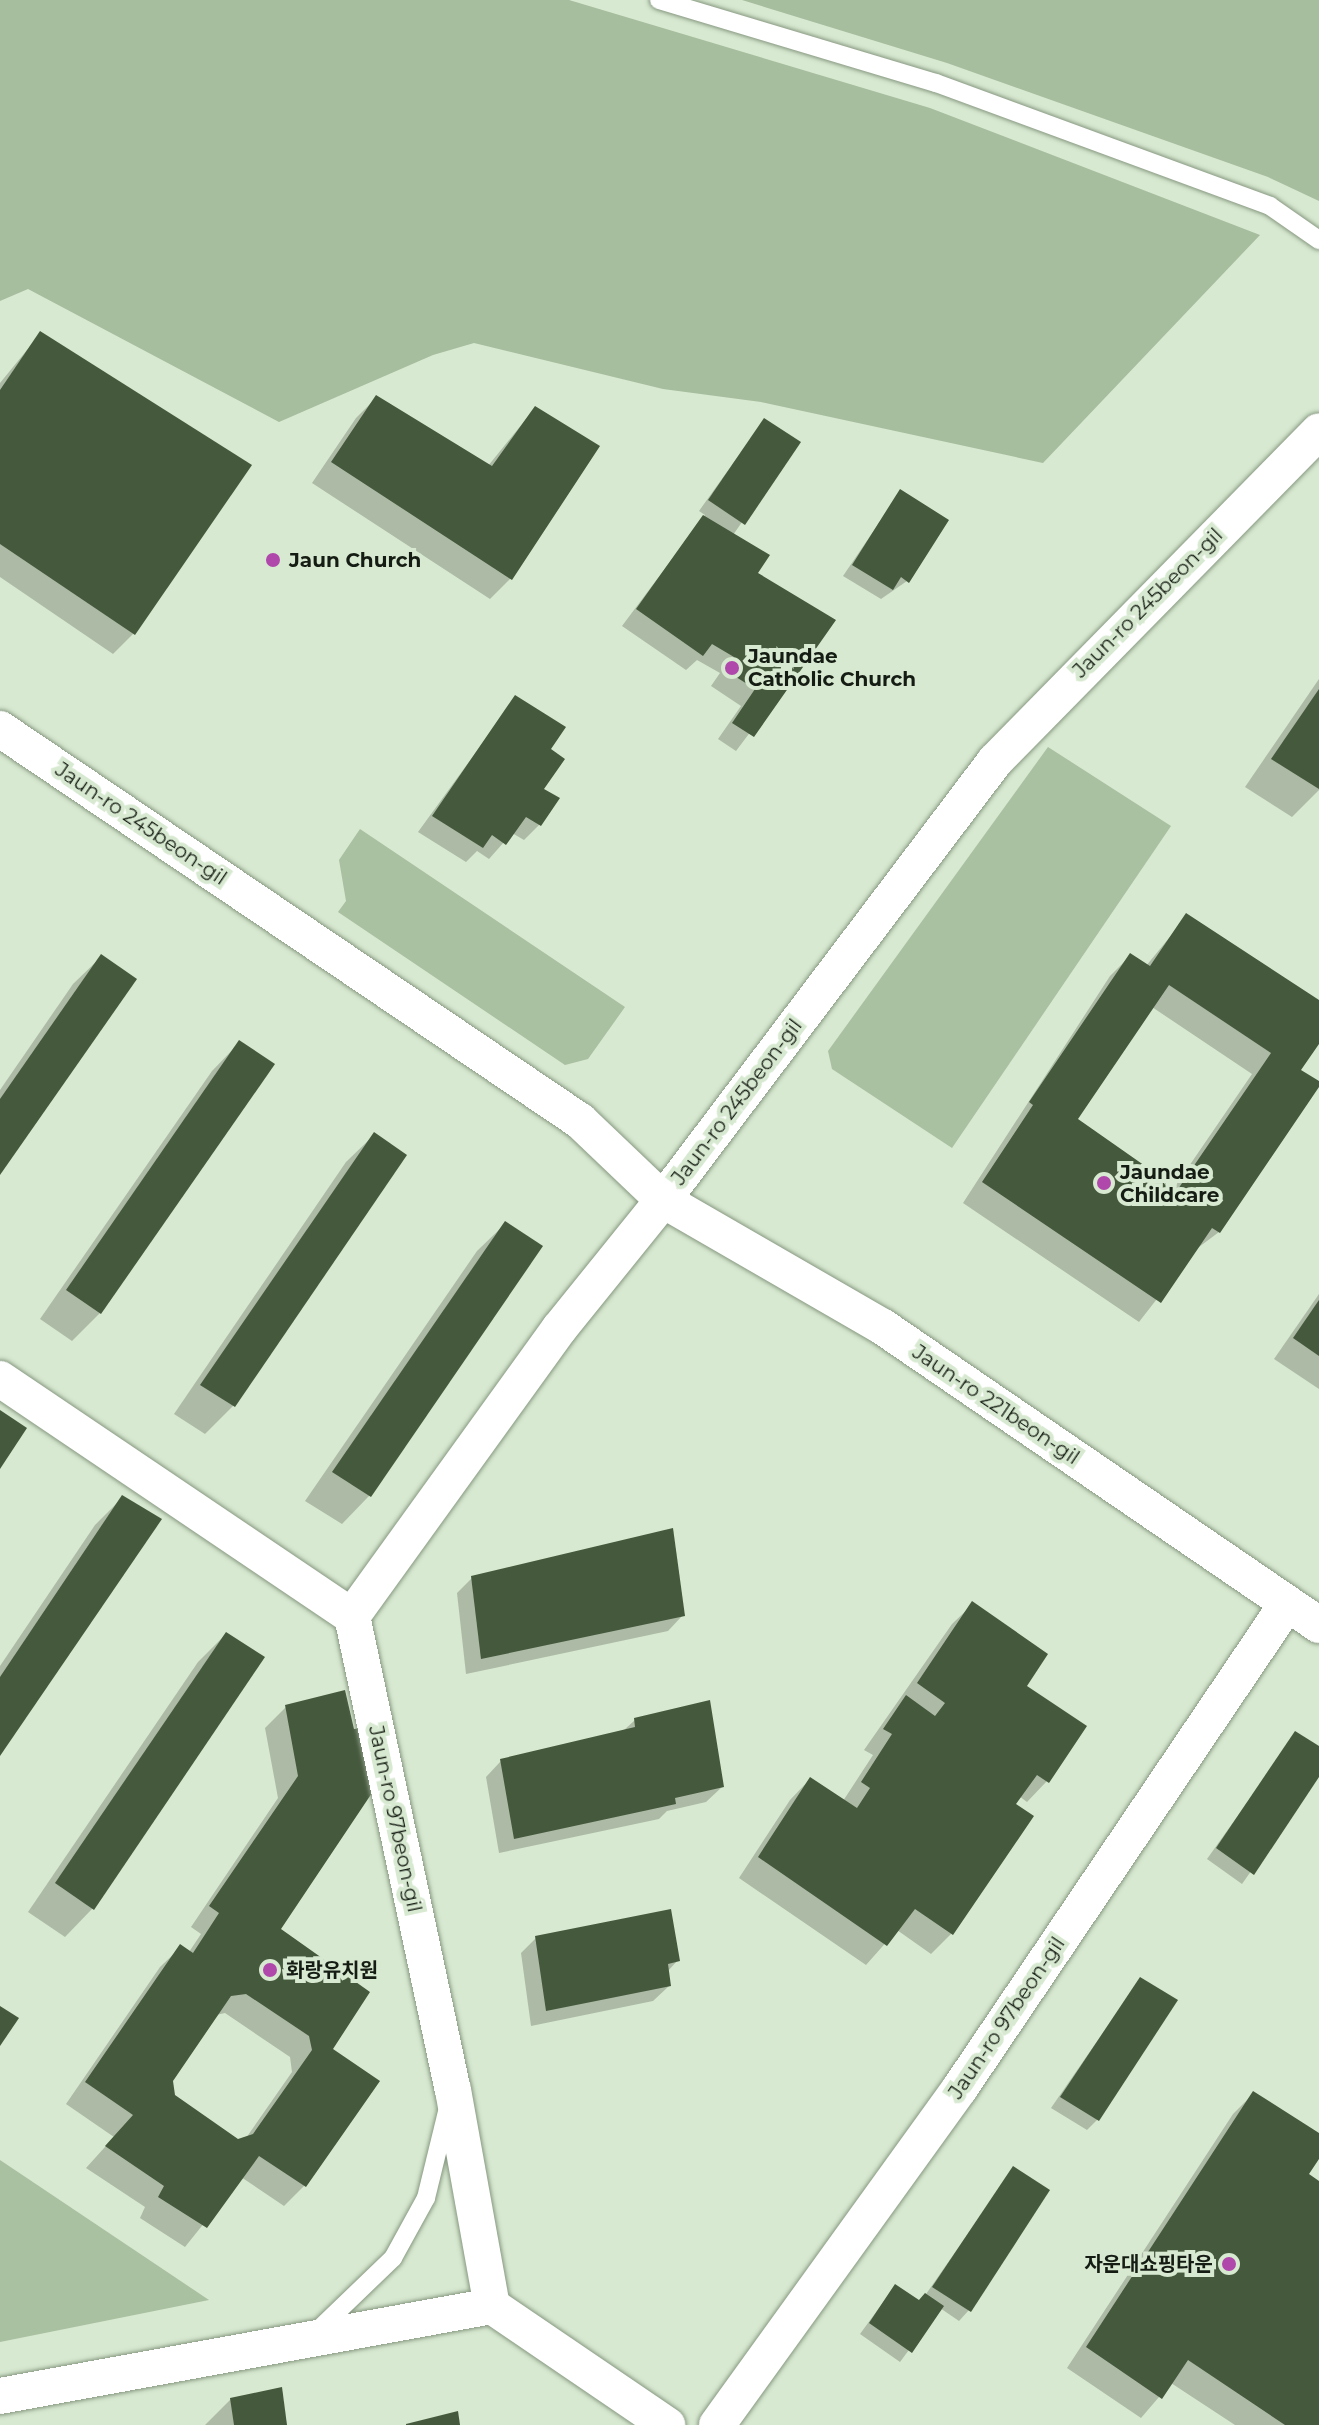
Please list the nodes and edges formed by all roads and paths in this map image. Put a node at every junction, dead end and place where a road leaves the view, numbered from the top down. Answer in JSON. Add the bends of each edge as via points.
{"nodes":[{"id":1,"x":659,"y":0,"type":"edge"},
{"id":2,"x":1319,"y":240,"type":"edge"},
{"id":3,"x":1319,"y":431,"type":"edge"},
{"id":4,"x":0,"y":729,"type":"edge"},
{"id":5,"x":663,"y":1200,"type":"junction"},
{"id":6,"x":0,"y":1379,"type":"edge"},
{"id":7,"x":1287,"y":1604,"type":"junction"},
{"id":8,"x":352,"y":1616,"type":"junction"},
{"id":9,"x":1319,"y":1625,"type":"edge"},
{"id":10,"x":453,"y":2090,"type":"junction"},
{"id":11,"x":492,"y":2306,"type":"junction"},
{"id":12,"x":309,"y":2339,"type":"junction"},
{"id":13,"x":0,"y":2396,"type":"edge"},
{"id":14,"x":667,"y":2425,"type":"edge"},
{"id":15,"x":717,"y":2425,"type":"edge"}],
"edges":[{"from":1,"to":2,"type":"lane","via":[[936,83],[1270,206]]},
{"from":3,"to":5,"type":"street","name":"Jaun-ro 245beon-gil","via":[[995,761]]},
{"from":4,"to":5,"type":"street","name":"Jaun-ro 245beon-gil","via":[[580,1121]]},
{"from":5,"to":7,"type":"street","name":"Jaun-ro 221beon-gil","via":[[883,1327]]},
{"from":5,"to":8,"type":"street","via":[[559,1329]]},
{"from":6,"to":8,"type":"street"},
{"from":7,"to":9,"type":"street","name":"Jaun-ro 221beon-gil"},
{"from":7,"to":15,"type":"street","name":"Jaun-ro 97beon-gil","via":[[960,2088]]},
{"from":8,"to":10,"type":"street","name":"Jaun-ro 97beon-gil"},
{"from":10,"to":11,"type":"street","name":"Jaun-ro 97beon-gil"},
{"from":10,"to":12,"type":"lane","via":[[426,2198],[393,2258]]},
{"from":11,"to":12,"type":"street"},
{"from":11,"to":14,"type":"street"},
{"from":12,"to":13,"type":"street"}]}
